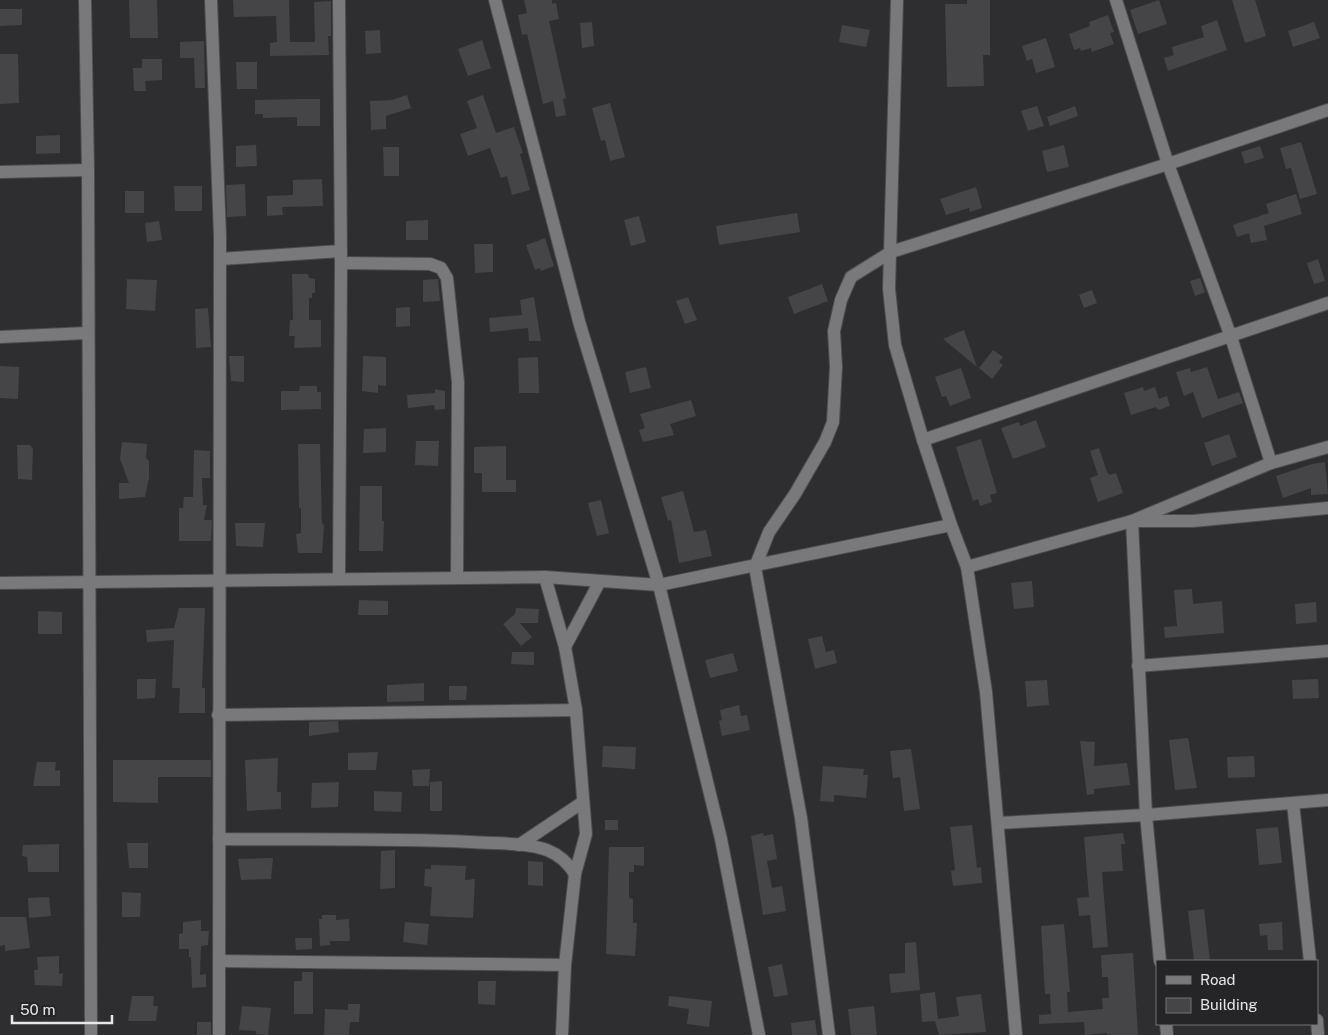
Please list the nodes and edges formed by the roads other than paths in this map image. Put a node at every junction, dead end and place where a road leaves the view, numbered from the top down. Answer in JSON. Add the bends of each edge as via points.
{"nodes":[{"id":1,"x":85,"y":0,"type":"edge"},
{"id":2,"x":211,"y":0,"type":"edge"},
{"id":3,"x":339,"y":0,"type":"edge"},
{"id":4,"x":495,"y":0,"type":"edge"},
{"id":5,"x":897,"y":0,"type":"edge"},
{"id":6,"x":1116,"y":0,"type":"edge"},
{"id":7,"x":1328,"y":110,"type":"edge"},
{"id":8,"x":1168,"y":164,"type":"junction"},
{"id":9,"x":88,"y":170,"type":"junction"},
{"id":10,"x":0,"y":172,"type":"edge"},
{"id":11,"x":891,"y":252,"type":"junction"},
{"id":12,"x":341,"y":257,"type":"junction"},
{"id":13,"x":220,"y":259,"type":"junction"},
{"id":14,"x":1328,"y":303,"type":"edge"},
{"id":15,"x":87,"y":333,"type":"junction"},
{"id":16,"x":0,"y":337,"type":"edge"},
{"id":17,"x":1231,"y":337,"type":"junction"},
{"id":18,"x":923,"y":440,"type":"junction"},
{"id":19,"x":1328,"y":447,"type":"edge"},
{"id":20,"x":1271,"y":463,"type":"junction"},
{"id":21,"x":1328,"y":508,"type":"edge"},
{"id":22,"x":1132,"y":521,"type":"junction"},
{"id":23,"x":951,"y":525,"type":"junction"},
{"id":24,"x":755,"y":567,"type":"junction"},
{"id":25,"x":967,"y":567,"type":"junction"},
{"id":26,"x":545,"y":577,"type":"junction"},
{"id":27,"x":338,"y":578,"type":"junction"},
{"id":28,"x":457,"y":578,"type":"junction"},
{"id":29,"x":220,"y":580,"type":"junction"},
{"id":30,"x":600,"y":581,"type":"junction"},
{"id":31,"x":88,"y":582,"type":"junction"},
{"id":32,"x":0,"y":583,"type":"edge"},
{"id":33,"x":660,"y":585,"type":"junction"},
{"id":34,"x":565,"y":647,"type":"junction"},
{"id":35,"x":1328,"y":651,"type":"edge"},
{"id":36,"x":1138,"y":666,"type":"junction"},
{"id":37,"x":576,"y":710,"type":"junction"},
{"id":38,"x":218,"y":715,"type":"junction"},
{"id":39,"x":1328,"y":800,"type":"edge"},
{"id":40,"x":584,"y":802,"type":"junction"},
{"id":41,"x":1292,"y":803,"type":"junction"},
{"id":42,"x":1146,"y":815,"type":"junction"},
{"id":43,"x":999,"y":823,"type":"junction"},
{"id":44,"x":218,"y":839,"type":"junction"},
{"id":45,"x":519,"y":845,"type":"junction"},
{"id":46,"x":575,"y":874,"type":"junction"},
{"id":47,"x":1160,"y":960,"type":"edge"},
{"id":48,"x":1310,"y":960,"type":"edge"},
{"id":49,"x":219,"y":961,"type":"junction"},
{"id":50,"x":565,"y":965,"type":"junction"},
{"id":51,"x":91,"y":1035,"type":"edge"},
{"id":52,"x":219,"y":1035,"type":"edge"},
{"id":53,"x":562,"y":1035,"type":"edge"},
{"id":54,"x":759,"y":1035,"type":"edge"},
{"id":55,"x":829,"y":1035,"type":"edge"},
{"id":56,"x":1016,"y":1035,"type":"edge"}],
"edges":[{"from":1,"to":9,"type":"street"},
{"from":2,"to":13,"type":"street"},
{"from":3,"to":12,"type":"street"},
{"from":4,"to":33,"type":"street","via":[[580,325]]},
{"from":5,"to":11,"type":"street"},
{"from":6,"to":8,"type":"street"},
{"from":7,"to":8,"type":"street"},
{"from":8,"to":11,"type":"street"},
{"from":8,"to":17,"type":"street"},
{"from":9,"to":10,"type":"street"},
{"from":9,"to":15,"type":"street"},
{"from":11,"to":18,"type":"street","via":[[889,289],[895,346]]},
{"from":11,"to":24,"type":"street","via":[[851,277],[844,292],[834,331],[833,422],[800,486],[770,532]]},
{"from":12,"to":13,"type":"street"},
{"from":12,"to":27,"type":"street"},
{"from":12,"to":28,"type":"street","via":[[430,264],[441,268],[447,278],[458,382]]},
{"from":13,"to":29,"type":"street"},
{"from":14,"to":17,"type":"street"},
{"from":15,"to":16,"type":"street"},
{"from":15,"to":31,"type":"street"},
{"from":17,"to":18,"type":"street"},
{"from":17,"to":20,"type":"street"},
{"from":18,"to":23,"type":"street"},
{"from":19,"to":20,"type":"street"},
{"from":20,"to":22,"type":"street"},
{"from":21,"to":22,"type":"street","via":[[1194,520]]},
{"from":22,"to":25,"type":"street"},
{"from":22,"to":36,"type":"street"},
{"from":23,"to":24,"type":"street"},
{"from":23,"to":25,"type":"street"},
{"from":24,"to":33,"type":"street"},
{"from":24,"to":55,"type":"street","via":[[801,818]]},
{"from":25,"to":43,"type":"street","via":[[986,692]]},
{"from":26,"to":28,"type":"street"},
{"from":26,"to":30,"type":"street"},
{"from":26,"to":34,"type":"street"},
{"from":27,"to":28,"type":"street"},
{"from":27,"to":29,"type":"street"},
{"from":29,"to":31,"type":"street"},
{"from":29,"to":38,"type":"street"},
{"from":30,"to":33,"type":"street"},
{"from":30,"to":34,"type":"street"},
{"from":31,"to":32,"type":"street"},
{"from":31,"to":51,"type":"street"},
{"from":33,"to":54,"type":"street","via":[[721,839]]},
{"from":34,"to":37,"type":"street"},
{"from":35,"to":36,"type":"street"},
{"from":36,"to":42,"type":"street"},
{"from":37,"to":38,"type":"street"},
{"from":37,"to":40,"type":"street"},
{"from":38,"to":44,"type":"street"},
{"from":39,"to":41,"type":"street"},
{"from":40,"to":45,"type":"street"},
{"from":40,"to":46,"type":"street","via":[[586,834]]},
{"from":41,"to":42,"type":"street"},
{"from":41,"to":48,"type":"street"},
{"from":42,"to":43,"type":"street"},
{"from":42,"to":47,"type":"street"},
{"from":43,"to":56,"type":"street"},
{"from":44,"to":45,"type":"street","via":[[447,841]]},
{"from":44,"to":49,"type":"street"},
{"from":45,"to":46,"type":"street","via":[[546,849],[558,855]]},
{"from":46,"to":50,"type":"street"},
{"from":49,"to":50,"type":"street"},
{"from":49,"to":52,"type":"street"},
{"from":50,"to":53,"type":"street"}]}
